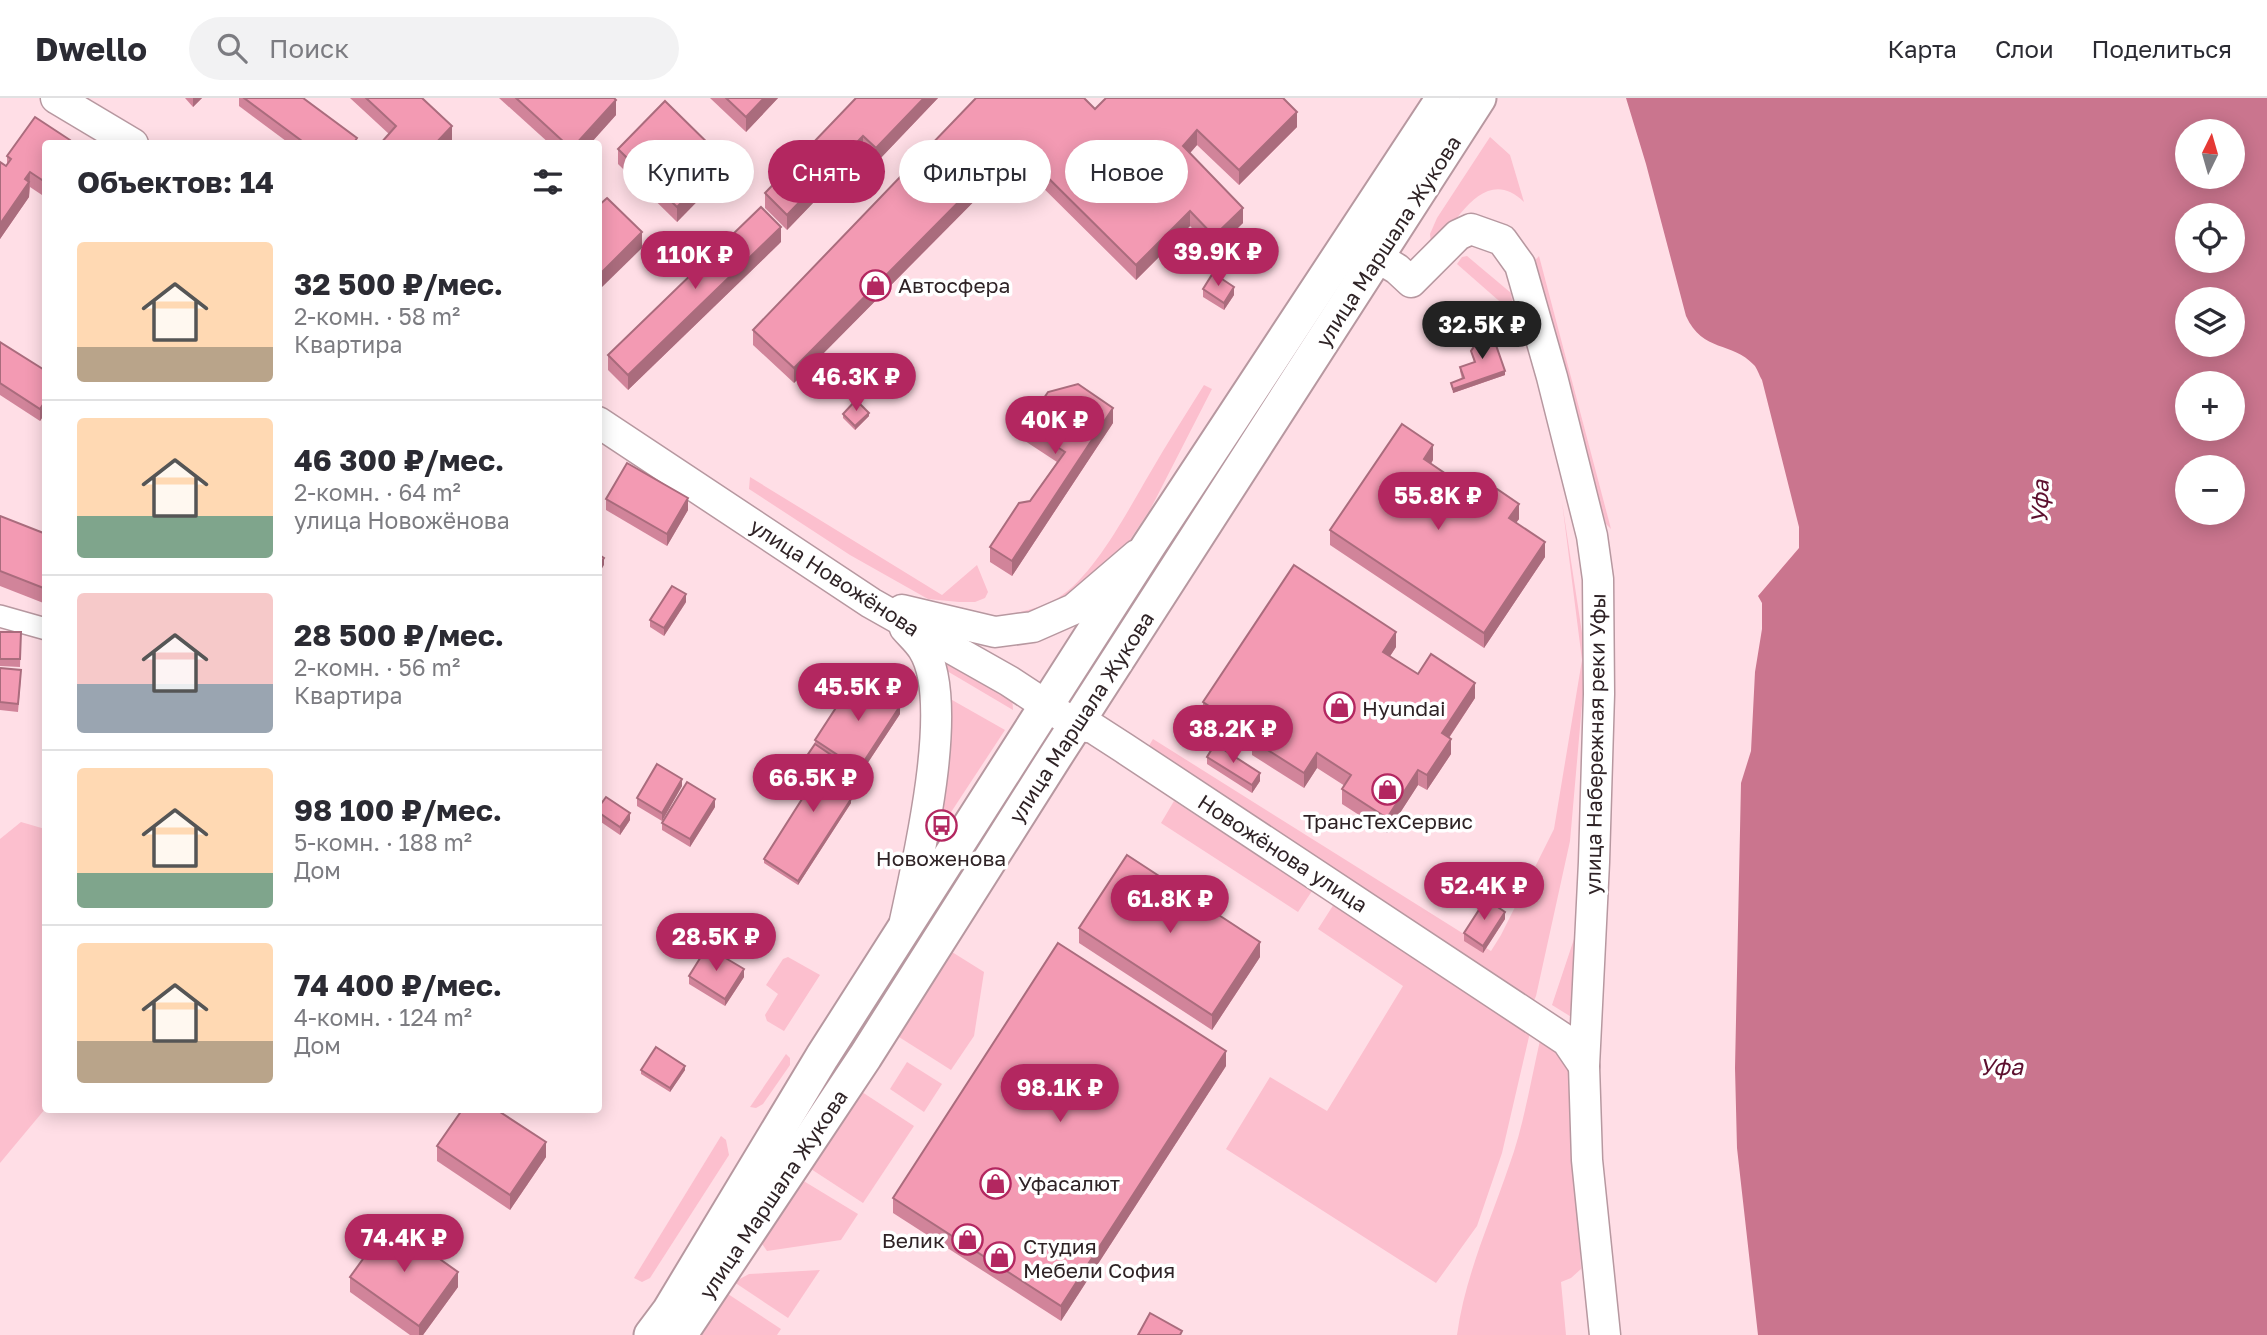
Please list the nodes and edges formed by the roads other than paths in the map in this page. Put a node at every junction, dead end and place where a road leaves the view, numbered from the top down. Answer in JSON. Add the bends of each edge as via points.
{"nodes":[{"id":1,"x":56,"y":98,"type":"edge"},
{"id":2,"x":1457,"y":105,"type":"edge"},
{"id":3,"x":126,"y":140,"type":"edge"},
{"id":4,"x":1377,"y":257,"type":"junction"},
{"id":5,"x":602,"y":425,"type":"edge"},
{"id":6,"x":1149,"y":545,"type":"junction"},
{"id":7,"x":871,"y":603,"type":"junction"},
{"id":8,"x":0,"y":616,"type":"edge"},
{"id":9,"x":42,"y":628,"type":"edge"},
{"id":10,"x":1046,"y":706,"type":"junction"},
{"id":11,"x":1076,"y":724,"type":"junction"},
{"id":12,"x":902,"y":930,"type":"junction"},
{"id":13,"x":1584,"y":1066,"type":"junction"},
{"id":14,"x":651,"y":1335,"type":"edge"},
{"id":15,"x":680,"y":1335,"type":"edge"},
{"id":16,"x":1605,"y":1335,"type":"edge"}],
"edges":[{"from":1,"to":3,"type":"street"},
{"from":2,"to":4,"type":"main road","name":"улица Маршала Жукова"},
{"from":2,"to":6,"type":"main road","name":"улица Маршала Жукова"},
{"from":4,"to":11,"type":"main road","name":"улица Маршала Жукова"},
{"from":4,"to":13,"type":"street","name":"улица Набережная реки Уфы","via":[[1411,282],[1458,235],[1471,229],[1502,240],[1521,265],[1552,377],[1592,536],[1598,579],[1599,694]]},
{"from":5,"to":7,"type":"street","name":"улица Новожёнова"},
{"from":6,"to":7,"type":"street","via":[[1074,609],[1033,627],[995,632]]},
{"from":6,"to":10,"type":"main road","name":"улица Маршала Жукова"},
{"from":7,"to":10,"type":"street","name":"улица Новожёнова"},
{"from":7,"to":12,"type":"street","via":[[906,629],[924,650],[934,681],[932,781]]},
{"from":8,"to":9,"type":"street"},
{"from":10,"to":11,"type":"street","name":"улица Новожёнова"},
{"from":10,"to":12,"type":"main road","name":"улица Маршала Жукова"},
{"from":11,"to":13,"type":"street","name":"Новожёнова улица","via":[[1093,728],[1567,1041]]},
{"from":11,"to":15,"type":"main road","name":"улица Маршала Жукова"},
{"from":12,"to":14,"type":"main road","name":"улица Маршала Жукова"},
{"from":13,"to":16,"type":"street","name":"улица Набережная реки Уфы","via":[[1587,1160]]}]}
